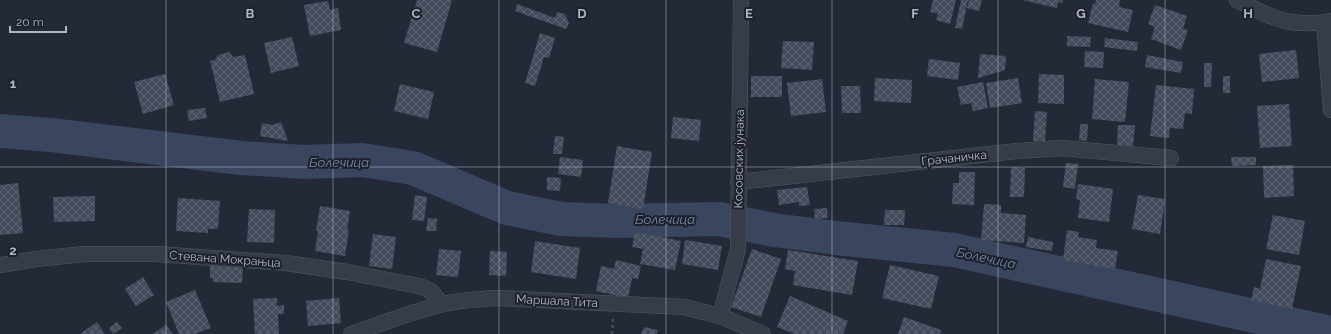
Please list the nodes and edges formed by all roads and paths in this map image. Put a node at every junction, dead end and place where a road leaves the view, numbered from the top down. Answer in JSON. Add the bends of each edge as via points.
{"nodes":[{"id":1,"x":741,"y":0,"type":"edge"},
{"id":2,"x":1237,"y":0,"type":"edge"},
{"id":3,"x":1328,"y":22,"type":"edge"},
{"id":4,"x":1331,"y":110,"type":"edge"},
{"id":5,"x":1171,"y":158,"type":"dead end"},
{"id":6,"x":738,"y":182,"type":"junction"},
{"id":7,"x":0,"y":265,"type":"edge"},
{"id":8,"x":441,"y":304,"type":"junction"},
{"id":9,"x":720,"y":316,"type":"junction"},
{"id":10,"x":351,"y":334,"type":"edge"},
{"id":11,"x":763,"y":334,"type":"edge"}],
"edges":[{"from":1,"to":6,"type":"street","name":"Косовских јунака"},
{"from":2,"to":3,"type":"street","via":[[1283,21]]},
{"from":3,"to":4,"type":"street"},
{"from":5,"to":6,"type":"street","name":"Грачаничка","via":[[1062,148]]},
{"from":6,"to":9,"type":"street","name":"Косовских јунака","via":[[738,250]]},
{"from":7,"to":8,"type":"street","name":"Стевана Мокрањца","via":[[84,254],[157,254],[286,263],[428,288]]},
{"from":8,"to":9,"type":"street","name":"Маршала Тита","via":[[498,298],[684,307]]},
{"from":8,"to":10,"type":"street","name":"Маршала Тита"},
{"from":9,"to":11,"type":"street","name":"Маршала Тита"}]}
